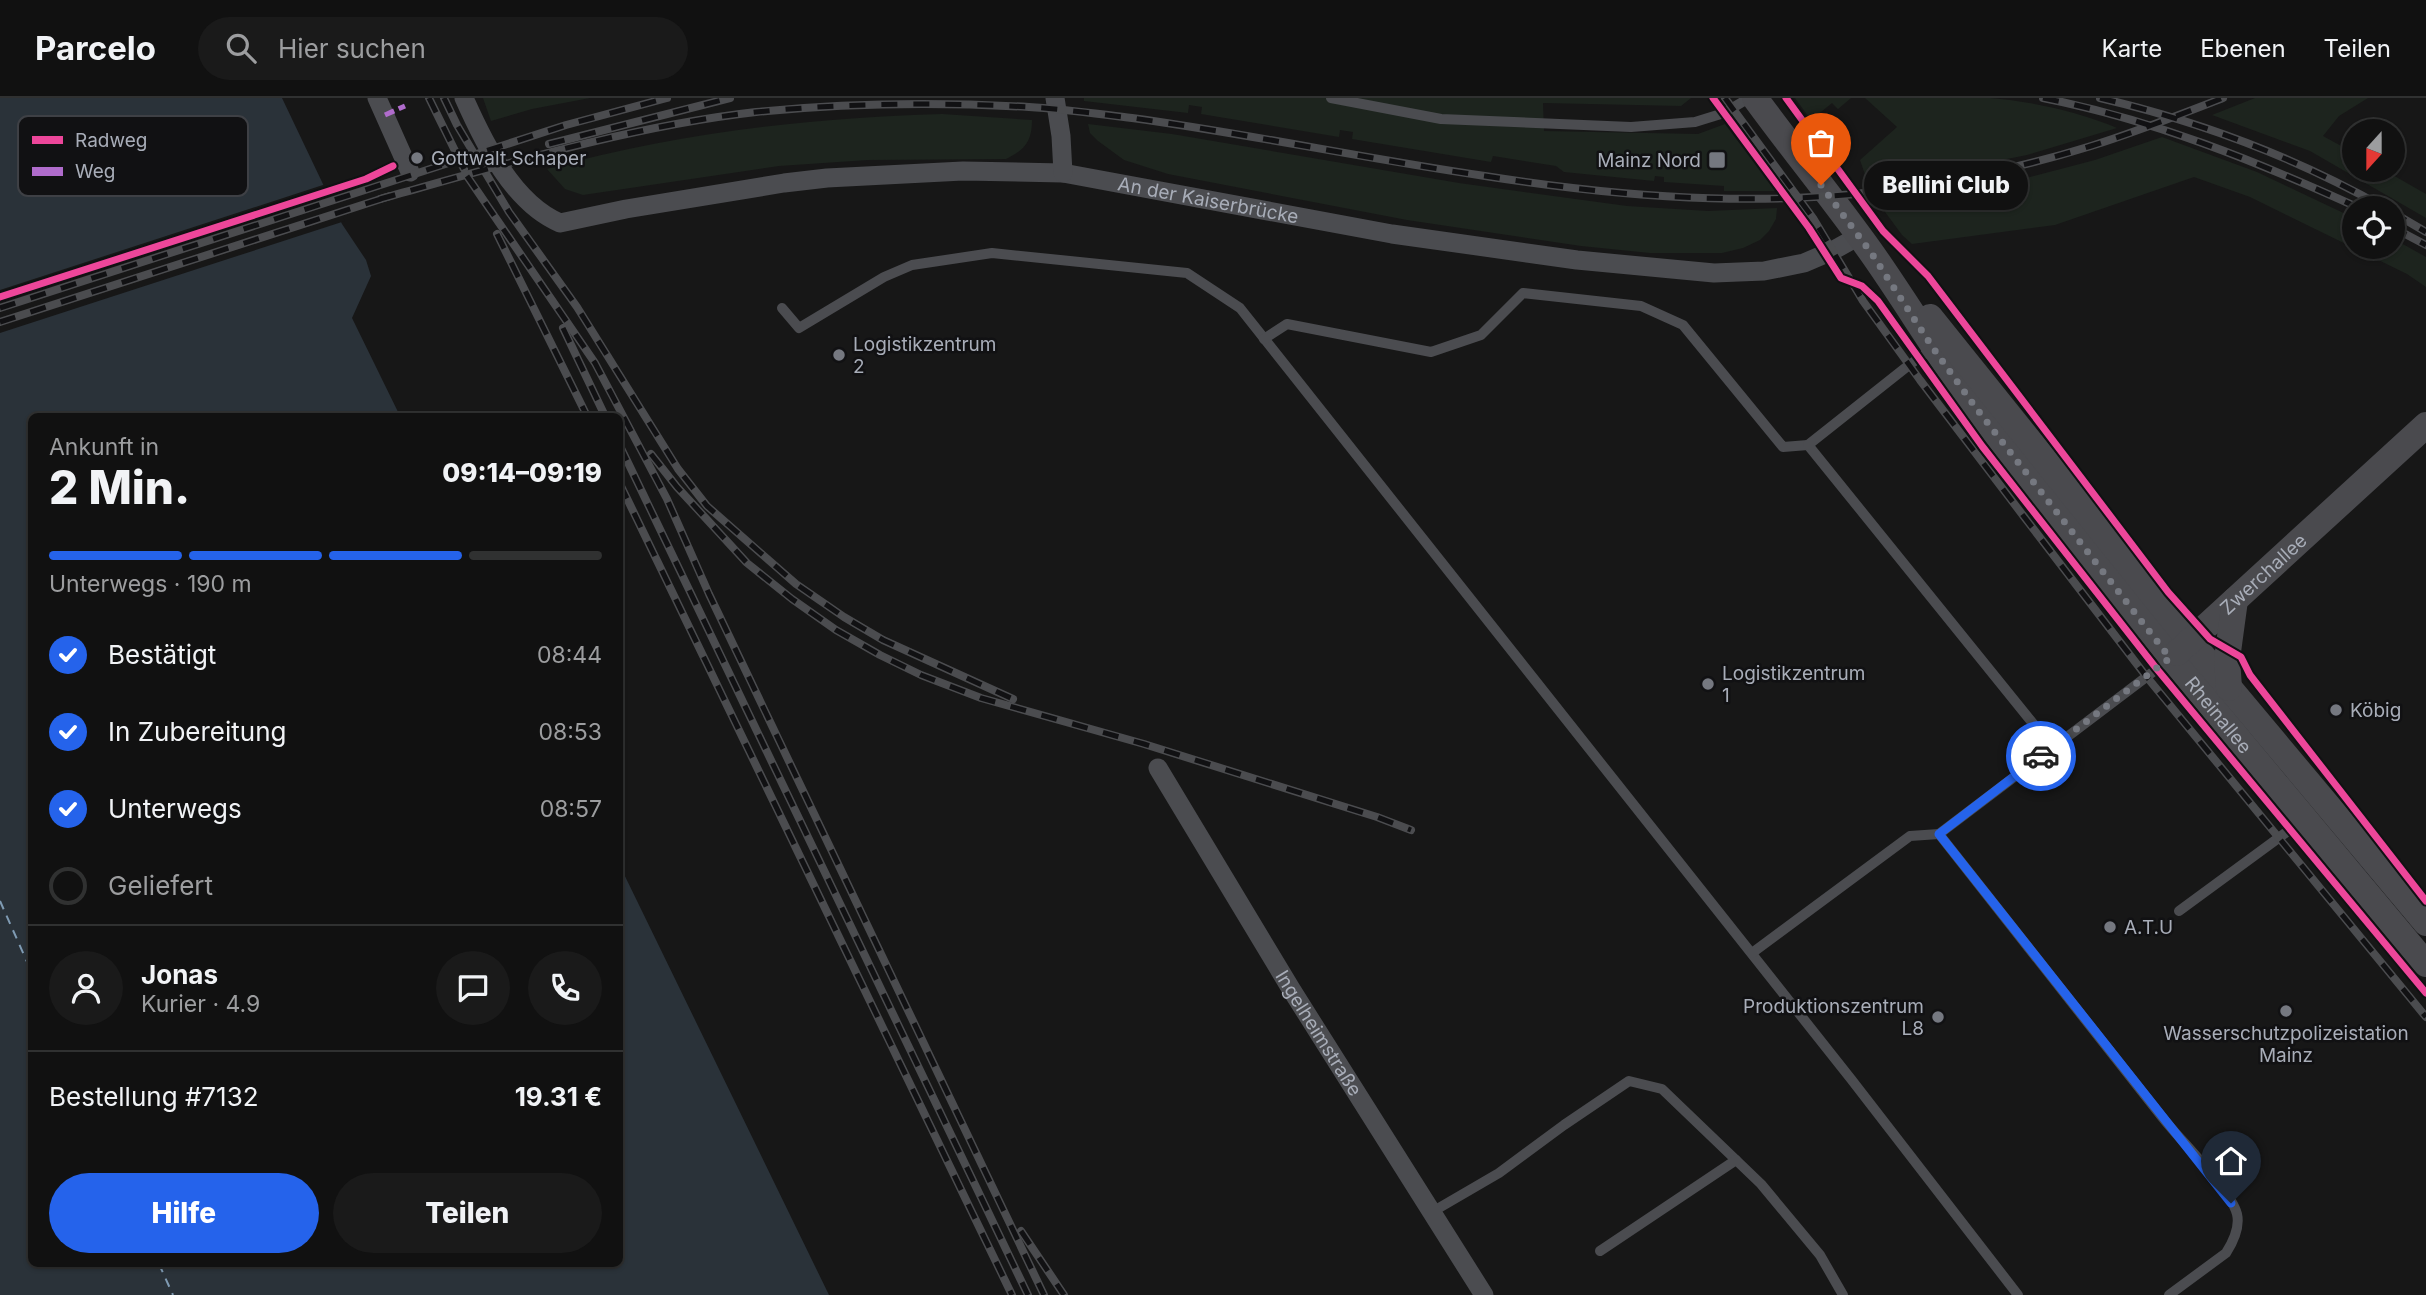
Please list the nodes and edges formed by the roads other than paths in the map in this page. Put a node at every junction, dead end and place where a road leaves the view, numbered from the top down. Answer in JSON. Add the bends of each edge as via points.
{"nodes":[{"id":1,"x":376,"y":98,"type":"edge"},
{"id":2,"x":464,"y":98,"type":"edge"},
{"id":3,"x":1055,"y":98,"type":"edge"},
{"id":4,"x":1331,"y":98,"type":"edge"},
{"id":5,"x":1752,"y":98,"type":"edge"},
{"id":6,"x":410,"y":172,"type":"dead end"},
{"id":7,"x":1063,"y":173,"type":"junction"},
{"id":8,"x":1866,"y":245,"type":"junction"},
{"id":9,"x":782,"y":308,"type":"dead end"},
{"id":10,"x":1264,"y":339,"type":"junction"},
{"id":11,"x":1933,"y":348,"type":"junction"},
{"id":12,"x":2426,"y":425,"type":"edge"},
{"id":13,"x":1808,"y":445,"type":"junction"},
{"id":14,"x":2235,"y":600,"type":"junction"},
{"id":15,"x":2190,"y":641,"type":"junction"},
{"id":16,"x":2170,"y":658,"type":"junction"},
{"id":17,"x":2230,"y":688,"type":"junction"},
{"id":18,"x":2052,"y":747,"type":"junction"},
{"id":19,"x":1158,"y":768,"type":"dead end"},
{"id":20,"x":2304,"y":820,"type":"junction"},
{"id":21,"x":1939,"y":834,"type":"junction"},
{"id":22,"x":2179,"y":911,"type":"dead end"},
{"id":23,"x":2426,"y":923,"type":"edge"},
{"id":24,"x":1752,"y":953,"type":"junction"},
{"id":25,"x":2426,"y":964,"type":"edge"},
{"id":26,"x":1736,"y":1160,"type":"junction"},
{"id":27,"x":1432,"y":1212,"type":"junction"},
{"id":28,"x":1600,"y":1251,"type":"dead end"},
{"id":29,"x":1484,"y":1295,"type":"edge"},
{"id":30,"x":1843,"y":1295,"type":"edge"},
{"id":31,"x":2018,"y":1295,"type":"edge"},
{"id":32,"x":2169,"y":1295,"type":"edge"}],
"edges":[{"from":1,"to":6,"type":"street"},
{"from":2,"to":7,"type":"street","name":"An der Kaiserbrücke","via":[[502,169],[527,200],[561,223],[827,178],[963,171]]},
{"from":3,"to":7,"type":"street"},
{"from":4,"to":5,"type":"lane","via":[[1441,119],[1631,127],[1695,122]]},
{"from":5,"to":8,"type":"main road","name":"Rheinallee"},
{"from":7,"to":8,"type":"street","name":"An der Kaiserbrücke","via":[[1392,234],[1577,260],[1714,273],[1764,271]]},
{"from":8,"to":11,"type":"main road","name":"Rheinallee"},
{"from":8,"to":15,"type":"main road","name":"Rheinallee","via":[[1937,326]]},
{"from":9,"to":10,"type":"lane","via":[[799,328],[912,265],[992,253],[1187,273],[1240,308]]},
{"from":10,"to":13,"type":"lane","via":[[1287,324],[1431,352],[1481,335],[1523,293],[1641,306],[1683,325],[1783,447]]},
{"from":10,"to":24,"type":"lane"},
{"from":11,"to":13,"type":"lane"},
{"from":11,"to":16,"type":"main road","name":"Rheinallee"},
{"from":12,"to":14,"type":"main road","name":"Zwerchallee"},
{"from":13,"to":18,"type":"lane"},
{"from":14,"to":15,"type":"main road","name":"Zwerchallee"},
{"from":14,"to":17,"type":"main road","via":[[2227,659]]},
{"from":15,"to":16,"type":"main road","name":"Zwerchallee"},
{"from":15,"to":17,"type":"main road","name":"Rheinallee"},
{"from":16,"to":18,"type":"lane","name":"Zwerchallee"},
{"from":16,"to":20,"type":"main road","name":"Rheinallee"},
{"from":17,"to":23,"type":"main road","name":"Rheinallee"},
{"from":18,"to":21,"type":"lane","name":"Zwerchallee"},
{"from":19,"to":27,"type":"street","name":"Ingelheimstraße"},
{"from":20,"to":22,"type":"lane"},
{"from":20,"to":25,"type":"main road","name":"Rheinallee"},
{"from":21,"to":24,"type":"lane","via":[[1910,836]]},
{"from":21,"to":32,"type":"lane","via":[[2226,1194],[2237,1214],[2237,1230],[2225,1253]]},
{"from":24,"to":31,"type":"lane"},
{"from":26,"to":27,"type":"lane","via":[[1662,1088],[1629,1081],[1499,1173]]},
{"from":26,"to":28,"type":"lane"},
{"from":26,"to":30,"type":"lane","via":[[1820,1255]]},
{"from":27,"to":29,"type":"street","name":"Ingelheimstraße"}]}
